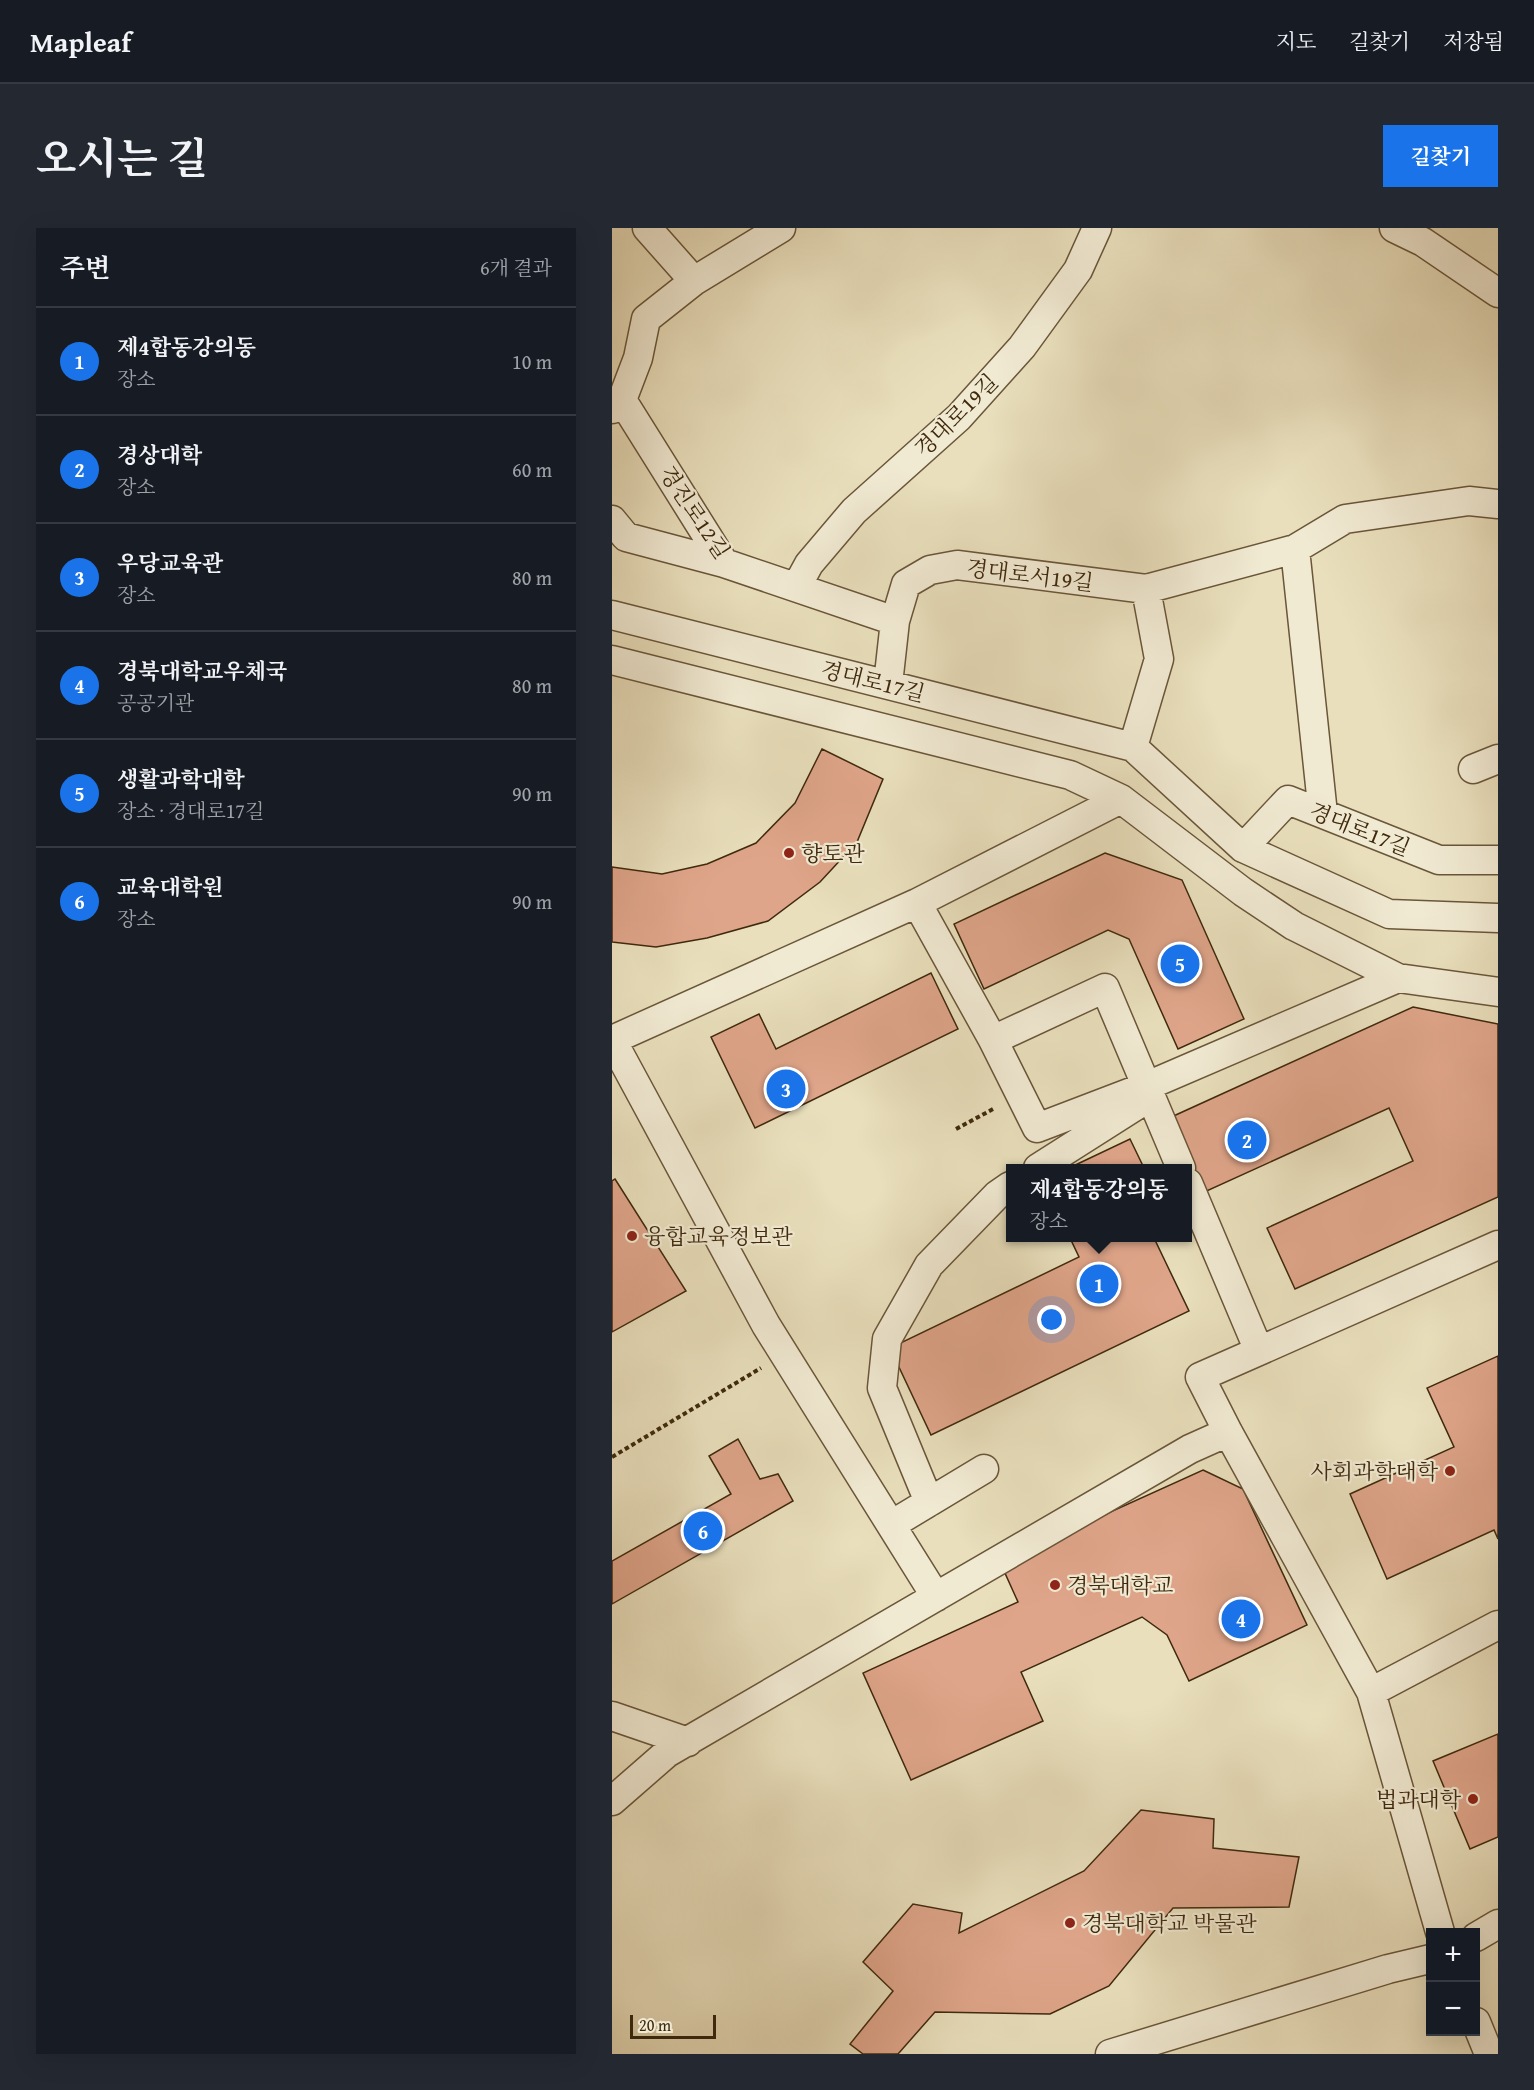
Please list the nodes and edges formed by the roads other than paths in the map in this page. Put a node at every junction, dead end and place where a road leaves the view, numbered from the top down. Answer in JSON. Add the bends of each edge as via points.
{"nodes":[{"id":1,"x":647,"y":228,"type":"edge"},
{"id":2,"x":780,"y":228,"type":"edge"},
{"id":3,"x":1097,"y":228,"type":"edge"},
{"id":4,"x":1394,"y":228,"type":"edge"},
{"id":5,"x":1424,"y":235,"type":"edge"},
{"id":6,"x":694,"y":281,"type":"junction"},
{"id":7,"x":1498,"y":293,"type":"edge"},
{"id":8,"x":625,"y":357,"type":"edge"},
{"id":9,"x":617,"y":405,"type":"edge"},
{"id":10,"x":1498,"y":504,"type":"edge"},
{"id":11,"x":612,"y":520,"type":"edge"},
{"id":12,"x":1295,"y":549,"type":"junction"},
{"id":13,"x":724,"y":563,"type":"junction"},
{"id":14,"x":797,"y":586,"type":"junction"},
{"id":15,"x":1146,"y":589,"type":"junction"},
{"id":16,"x":612,"y":615,"type":"edge"},
{"id":17,"x":895,"y":621,"type":"junction"},
{"id":18,"x":612,"y":660,"type":"edge"},
{"id":19,"x":888,"y":684,"type":"junction"},
{"id":20,"x":1133,"y":747,"type":"junction"},
{"id":21,"x":1121,"y":799,"type":"junction"},
{"id":22,"x":1323,"y":814,"type":"junction"},
{"id":23,"x":1243,"y":848,"type":"junction"},
{"id":24,"x":1498,"y":860,"type":"edge"},
{"id":25,"x":917,"y":903,"type":"junction"},
{"id":26,"x":1498,"y":918,"type":"edge"},
{"id":27,"x":1398,"y":978,"type":"junction"},
{"id":28,"x":1498,"y":992,"type":"edge"},
{"id":29,"x":993,"y":1040,"type":"junction"},
{"id":30,"x":1149,"y":1091,"type":"junction"},
{"id":31,"x":1044,"y":1164,"type":"edge"},
{"id":32,"x":1179,"y":1164,"type":"edge"},
{"id":33,"x":1006,"y":1189,"type":"edge"},
{"id":34,"x":1192,"y":1192,"type":"edge"},
{"id":35,"x":1498,"y":1245,"type":"edge"},
{"id":36,"x":1259,"y":1351,"type":"junction"},
{"id":37,"x":1228,"y":1432,"type":"junction"},
{"id":38,"x":984,"y":1469,"type":"dead end"},
{"id":39,"x":929,"y":1502,"type":"junction"},
{"id":40,"x":891,"y":1525,"type":"junction"},
{"id":41,"x":936,"y":1597,"type":"junction"},
{"id":42,"x":1498,"y":1625,"type":"edge"},
{"id":43,"x":1371,"y":1692,"type":"junction"},
{"id":44,"x":612,"y":1716,"type":"edge"},
{"id":45,"x":688,"y":1742,"type":"junction"},
{"id":46,"x":612,"y":1802,"type":"edge"},
{"id":47,"x":1498,"y":1924,"type":"edge"},
{"id":48,"x":1439,"y":1928,"type":"edge"},
{"id":49,"x":1480,"y":1935,"type":"edge"},
{"id":50,"x":1426,"y":1960,"type":"edge"},
{"id":51,"x":1480,"y":2032,"type":"edge"},
{"id":52,"x":1110,"y":2054,"type":"edge"},
{"id":53,"x":1489,"y":2054,"type":"edge"}],
"edges":[{"from":1,"to":6,"type":"street"},
{"from":2,"to":6,"type":"street"},
{"from":3,"to":14,"type":"street","name":"경대로19길","via":[[1078,270],[1022,347],[958,417],[854,511],[809,564]]},
{"from":4,"to":5,"type":"street"},
{"from":5,"to":7,"type":"street"},
{"from":6,"to":8,"type":"street","name":"경진로12길","via":[[646,319]]},
{"from":8,"to":9,"type":"street","name":"경진로12길"},
{"from":9,"to":13,"type":"street","name":"경진로12길"},
{"from":10,"to":12,"type":"street","name":"경대로서19길","via":[[1469,501],[1346,519]]},
{"from":11,"to":13,"type":"street","via":[[626,537]]},
{"from":12,"to":15,"type":"street","name":"경대로서19길"},
{"from":12,"to":22,"type":"street"},
{"from":13,"to":14,"type":"street","name":"경진로12길"},
{"from":14,"to":17,"type":"street"},
{"from":15,"to":17,"type":"street","name":"경대로서19길","via":[[957,565],[930,570],[906,584]]},
{"from":15,"to":20,"type":"street","via":[[1159,659]]},
{"from":16,"to":19,"type":"street","name":"경대로17길"},
{"from":17,"to":19,"type":"street","name":"경대로서19길"},
{"from":18,"to":21,"type":"street","via":[[1070,775]]},
{"from":19,"to":20,"type":"street","name":"경대로17길"},
{"from":20,"to":23,"type":"street","name":"경대로17길"},
{"from":21,"to":25,"type":"street"},
{"from":21,"to":27,"type":"street","via":[[1294,926]]},
{"from":22,"to":23,"type":"street","name":"경대로17길","via":[[1288,800]]},
{"from":22,"to":24,"type":"street","name":"경대로17길","via":[[1439,860]]},
{"from":23,"to":26,"type":"street","name":"경대로17길","via":[[1389,914]]},
{"from":25,"to":29,"type":"street"},
{"from":25,"to":40,"type":"street","via":[[612,1040],[766,1325]]},
{"from":27,"to":28,"type":"street"},
{"from":27,"to":30,"type":"street"},
{"from":29,"to":30,"type":"street","via":[[1037,1128]]},
{"from":29,"to":30,"type":"street","via":[[1105,988]]},
{"from":30,"to":31,"type":"street"},
{"from":30,"to":32,"type":"street"},
{"from":33,"to":39,"type":"street","via":[[929,1265],[887,1339],[882,1388]]},
{"from":34,"to":36,"type":"street"},
{"from":35,"to":36,"type":"street"},
{"from":36,"to":37,"type":"street","via":[[1200,1377]]},
{"from":37,"to":41,"type":"street","via":[[1190,1449]]},
{"from":37,"to":43,"type":"street"},
{"from":38,"to":39,"type":"street"},
{"from":39,"to":40,"type":"street"},
{"from":40,"to":41,"type":"street"},
{"from":41,"to":45,"type":"street"},
{"from":42,"to":43,"type":"street"},
{"from":43,"to":48,"type":"street"},
{"from":44,"to":45,"type":"street"},
{"from":45,"to":46,"type":"street","via":[[668,1753]]},
{"from":47,"to":49,"type":"street"},
{"from":50,"to":52,"type":"street"},
{"from":51,"to":53,"type":"street"}]}
